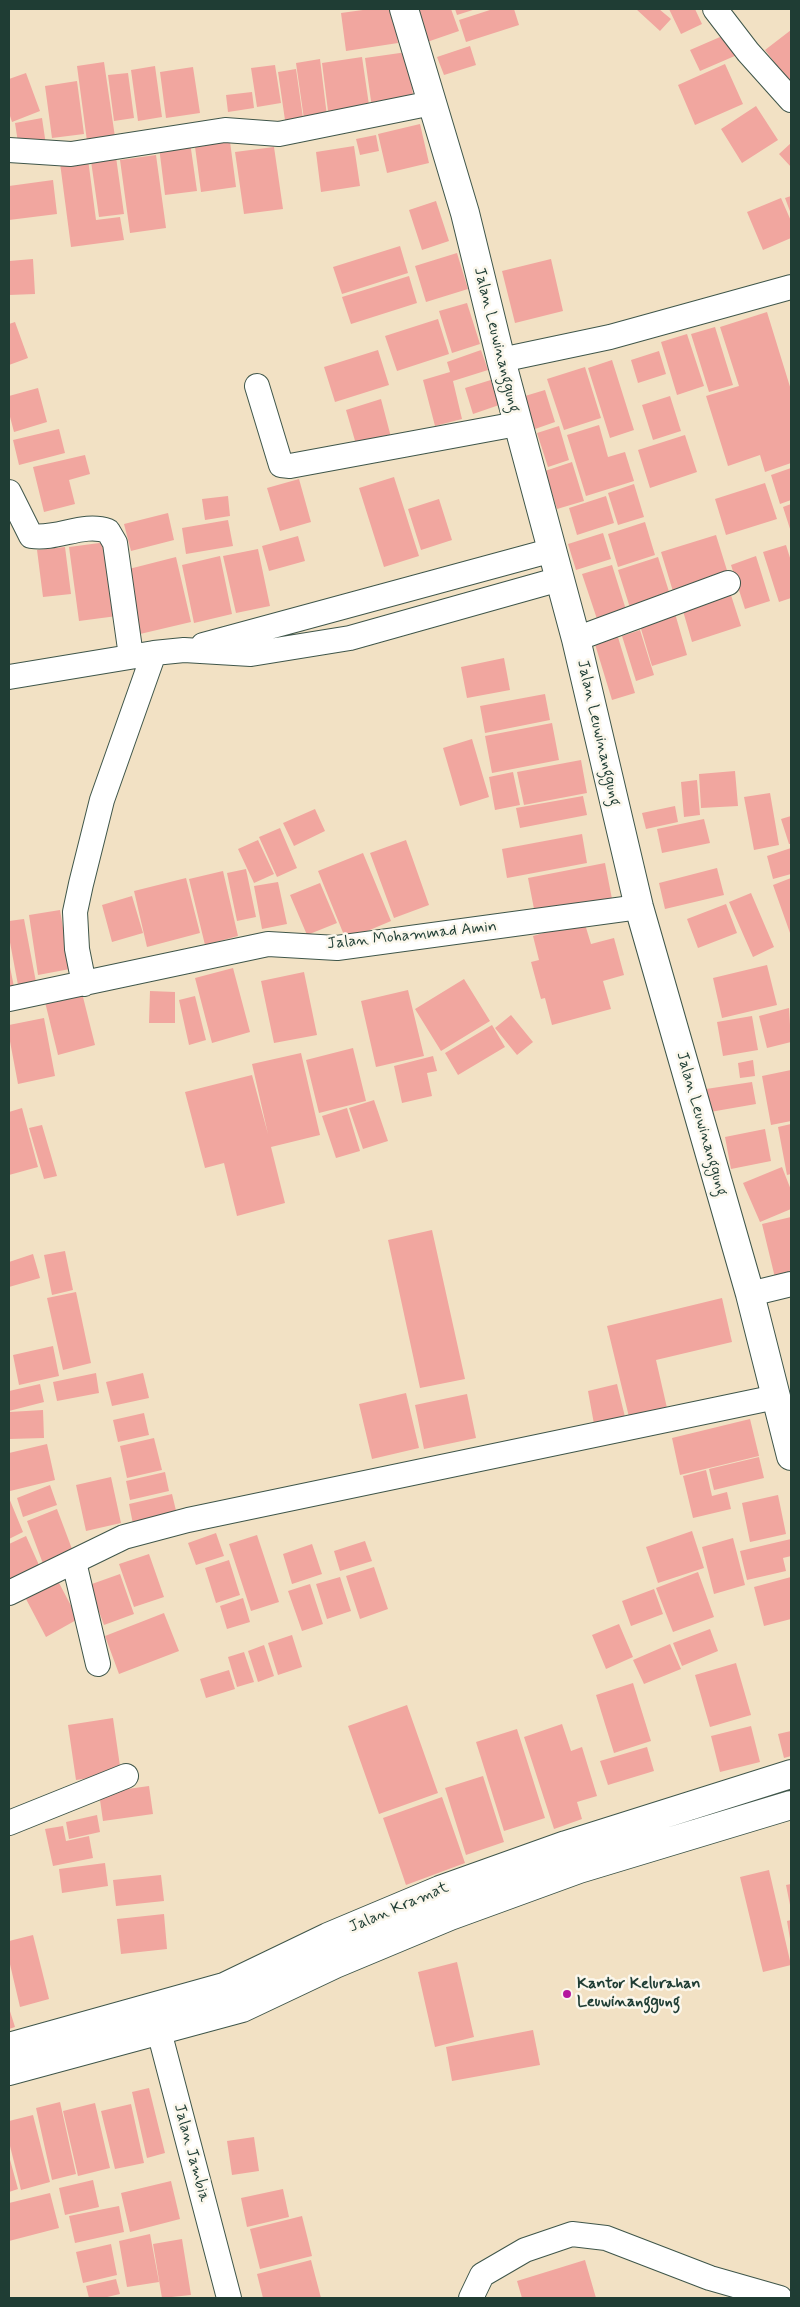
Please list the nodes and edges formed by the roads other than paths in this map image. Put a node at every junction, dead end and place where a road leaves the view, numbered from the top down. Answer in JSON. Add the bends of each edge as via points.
{"nodes":[{"id":1,"x":404,"y":9,"type":"edge"},
{"id":2,"x":715,"y":9,"type":"edge"},
{"id":3,"x":791,"y":100,"type":"edge"},
{"id":4,"x":432,"y":103,"type":"junction"},
{"id":5,"x":9,"y":150,"type":"edge"},
{"id":6,"x":791,"y":287,"type":"edge"},
{"id":7,"x":501,"y":360,"type":"junction"},
{"id":8,"x":257,"y":386,"type":"dead end"},
{"id":9,"x":517,"y":424,"type":"junction"},
{"id":10,"x":9,"y":492,"type":"edge"},
{"id":11,"x":553,"y":550,"type":"junction"},
{"id":12,"x":560,"y":579,"type":"junction"},
{"id":13,"x":728,"y":583,"type":"dead end"},
{"id":14,"x":576,"y":640,"type":"junction"},
{"id":15,"x":184,"y":650,"type":"junction"},
{"id":16,"x":154,"y":653,"type":"junction"},
{"id":17,"x":130,"y":656,"type":"junction"},
{"id":18,"x":9,"y":677,"type":"edge"},
{"id":19,"x":639,"y":907,"type":"junction"},
{"id":20,"x":84,"y":984,"type":"junction"},
{"id":21,"x":9,"y":999,"type":"edge"},
{"id":22,"x":791,"y":1284,"type":"edge"},
{"id":23,"x":750,"y":1294,"type":"junction"},
{"id":24,"x":776,"y":1397,"type":"junction"},
{"id":25,"x":791,"y":1456,"type":"edge"},
{"id":26,"x":74,"y":1562,"type":"junction"},
{"id":27,"x":9,"y":1593,"type":"edge"},
{"id":28,"x":98,"y":1664,"type":"dead end"},
{"id":29,"x":791,"y":1774,"type":"edge"},
{"id":30,"x":126,"y":1776,"type":"dead end"},
{"id":31,"x":791,"y":1805,"type":"edge"},
{"id":32,"x":9,"y":1823,"type":"edge"},
{"id":33,"x":156,"y":2019,"type":"junction"},
{"id":34,"x":9,"y":2047,"type":"edge"},
{"id":35,"x":9,"y":2071,"type":"edge"},
{"id":36,"x":228,"y":2298,"type":"edge"},
{"id":37,"x":470,"y":2298,"type":"edge"},
{"id":38,"x":780,"y":2298,"type":"edge"}],
"edges":[{"from":1,"to":4,"type":"main road","name":"Jalan Leuwinanggung"},
{"from":2,"to":3,"type":"street"},
{"from":4,"to":5,"type":"street","via":[[279,134],[225,130],[71,154]]},
{"from":4,"to":7,"type":"main road","name":"Jalan Leuwinanggung","via":[[465,213]]},
{"from":6,"to":7,"type":"street","via":[[610,337]]},
{"from":7,"to":9,"type":"main road","name":"Jalan Leuwinanggung"},
{"from":8,"to":9,"type":"street","via":[[281,465],[290,466]]},
{"from":9,"to":11,"type":"main road","name":"Jalan Leuwinanggung"},
{"from":10,"to":17,"type":"street","via":[[32,536],[41,538],[96,527],[108,531],[115,544]]},
{"from":11,"to":12,"type":"main road","name":"Jalan Leuwinanggung"},
{"from":11,"to":15,"type":"street"},
{"from":12,"to":14,"type":"main road","name":"Jalan Leuwinanggung"},
{"from":12,"to":15,"type":"street","via":[[350,638],[251,654]]},
{"from":13,"to":14,"type":"street"},
{"from":14,"to":19,"type":"main road","name":"Jalan Leuwinanggung"},
{"from":15,"to":16,"type":"street"},
{"from":16,"to":17,"type":"street"},
{"from":16,"to":20,"type":"street","via":[[102,800],[75,912],[77,949]]},
{"from":17,"to":18,"type":"street"},
{"from":19,"to":20,"type":"street","name":"Jalan Mohammad Amin","via":[[337,948],[268,944]]},
{"from":19,"to":23,"type":"main road","name":"Jalan Leuwinanggung"},
{"from":20,"to":21,"type":"street","name":"Jalan Mohammad Amin"},
{"from":22,"to":23,"type":"street"},
{"from":23,"to":24,"type":"main road","name":"Jalan Leuwinanggung"},
{"from":24,"to":25,"type":"main road","name":"Jalan Leuwinanggung"},
{"from":24,"to":26,"type":"street","via":[[188,1520],[124,1537]]},
{"from":26,"to":27,"type":"street"},
{"from":26,"to":28,"type":"street"},
{"from":29,"to":33,"type":"main road","name":"Jalan Kramat","via":[[566,1845],[440,1890],[328,1937]]},
{"from":30,"to":32,"type":"street"},
{"from":31,"to":33,"type":"main road","name":"Jalan Kramat","via":[[580,1869],[450,1916],[242,2008]]},
{"from":33,"to":34,"type":"main road","name":"Jalan Kramat"},
{"from":33,"to":35,"type":"main road","name":"Jalan Kramat"},
{"from":33,"to":36,"type":"street","name":"Jalan Jambia"},
{"from":37,"to":38,"type":"street","via":[[482,2275],[525,2250],[572,2234],[606,2238],[710,2278]]}]}
